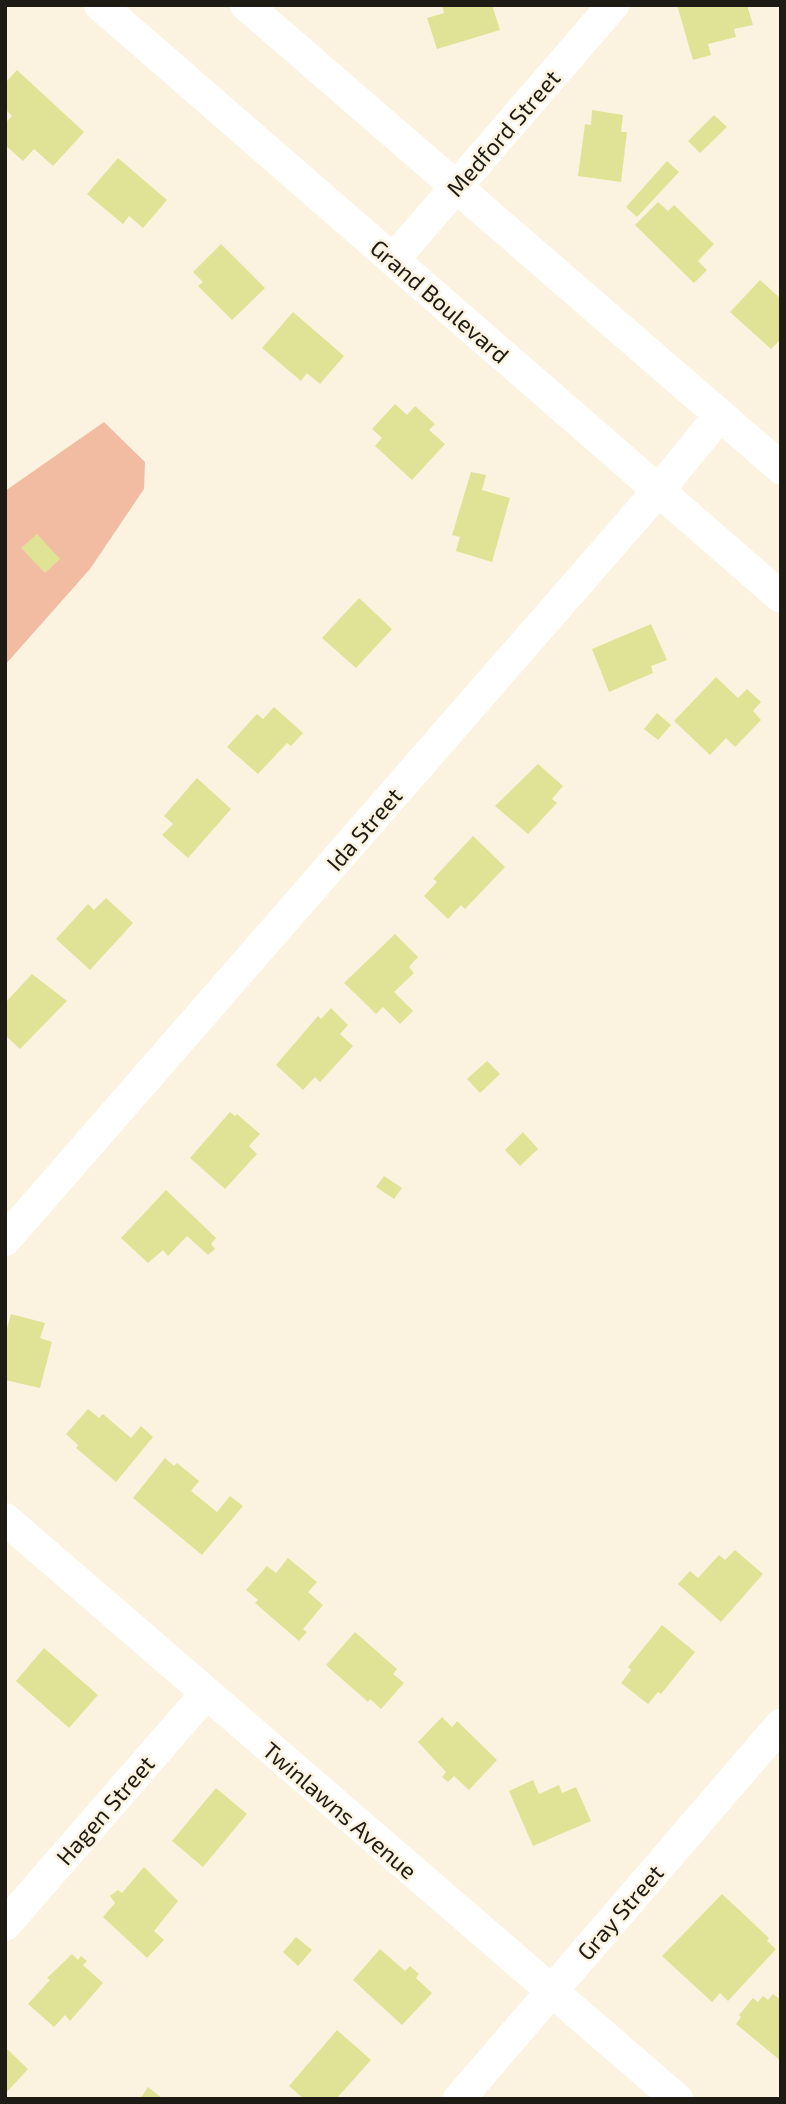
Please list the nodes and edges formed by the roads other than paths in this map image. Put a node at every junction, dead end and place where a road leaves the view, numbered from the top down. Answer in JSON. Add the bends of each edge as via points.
{"nodes":[{"id":1,"x":100,"y":5,"type":"edge"},
{"id":2,"x":246,"y":5,"type":"edge"},
{"id":3,"x":613,"y":5,"type":"edge"},
{"id":4,"x":455,"y":188,"type":"junction"},
{"id":5,"x":393,"y":260,"type":"junction"},
{"id":6,"x":720,"y":415,"type":"junction"},
{"id":7,"x":781,"y":468,"type":"edge"},
{"id":8,"x":658,"y":491,"type":"junction"},
{"id":9,"x":781,"y":597,"type":"edge"},
{"id":10,"x":5,"y":1240,"type":"edge"},
{"id":11,"x":5,"y":1519,"type":"edge"},
{"id":12,"x":205,"y":1695,"type":"junction"},
{"id":13,"x":781,"y":1725,"type":"edge"},
{"id":14,"x":5,"y":1926,"type":"edge"},
{"id":15,"x":552,"y":1992,"type":"junction"},
{"id":16,"x":459,"y":2099,"type":"edge"},
{"id":17,"x":677,"y":2099,"type":"edge"}],
"edges":[{"from":1,"to":5,"type":"street","name":"Grand Boulevard"},
{"from":2,"to":4,"type":"street"},
{"from":3,"to":4,"type":"street","name":"Medford Street"},
{"from":4,"to":5,"type":"street","name":"Medford Street"},
{"from":4,"to":6,"type":"street"},
{"from":5,"to":8,"type":"street","name":"Grand Boulevard"},
{"from":6,"to":7,"type":"street"},
{"from":6,"to":8,"type":"street","name":"Ida Street"},
{"from":8,"to":9,"type":"street","name":"Grand Boulevard"},
{"from":8,"to":10,"type":"street","name":"Ida Street"},
{"from":11,"to":12,"type":"street","name":"Twinlawns Avenue"},
{"from":12,"to":14,"type":"street","name":"Hagen Street"},
{"from":12,"to":15,"type":"street","name":"Twinlawns Avenue"},
{"from":13,"to":15,"type":"street","name":"Gray Street"},
{"from":15,"to":16,"type":"street","name":"Gray Street"},
{"from":15,"to":17,"type":"street","name":"Twinlawns Avenue"}]}
